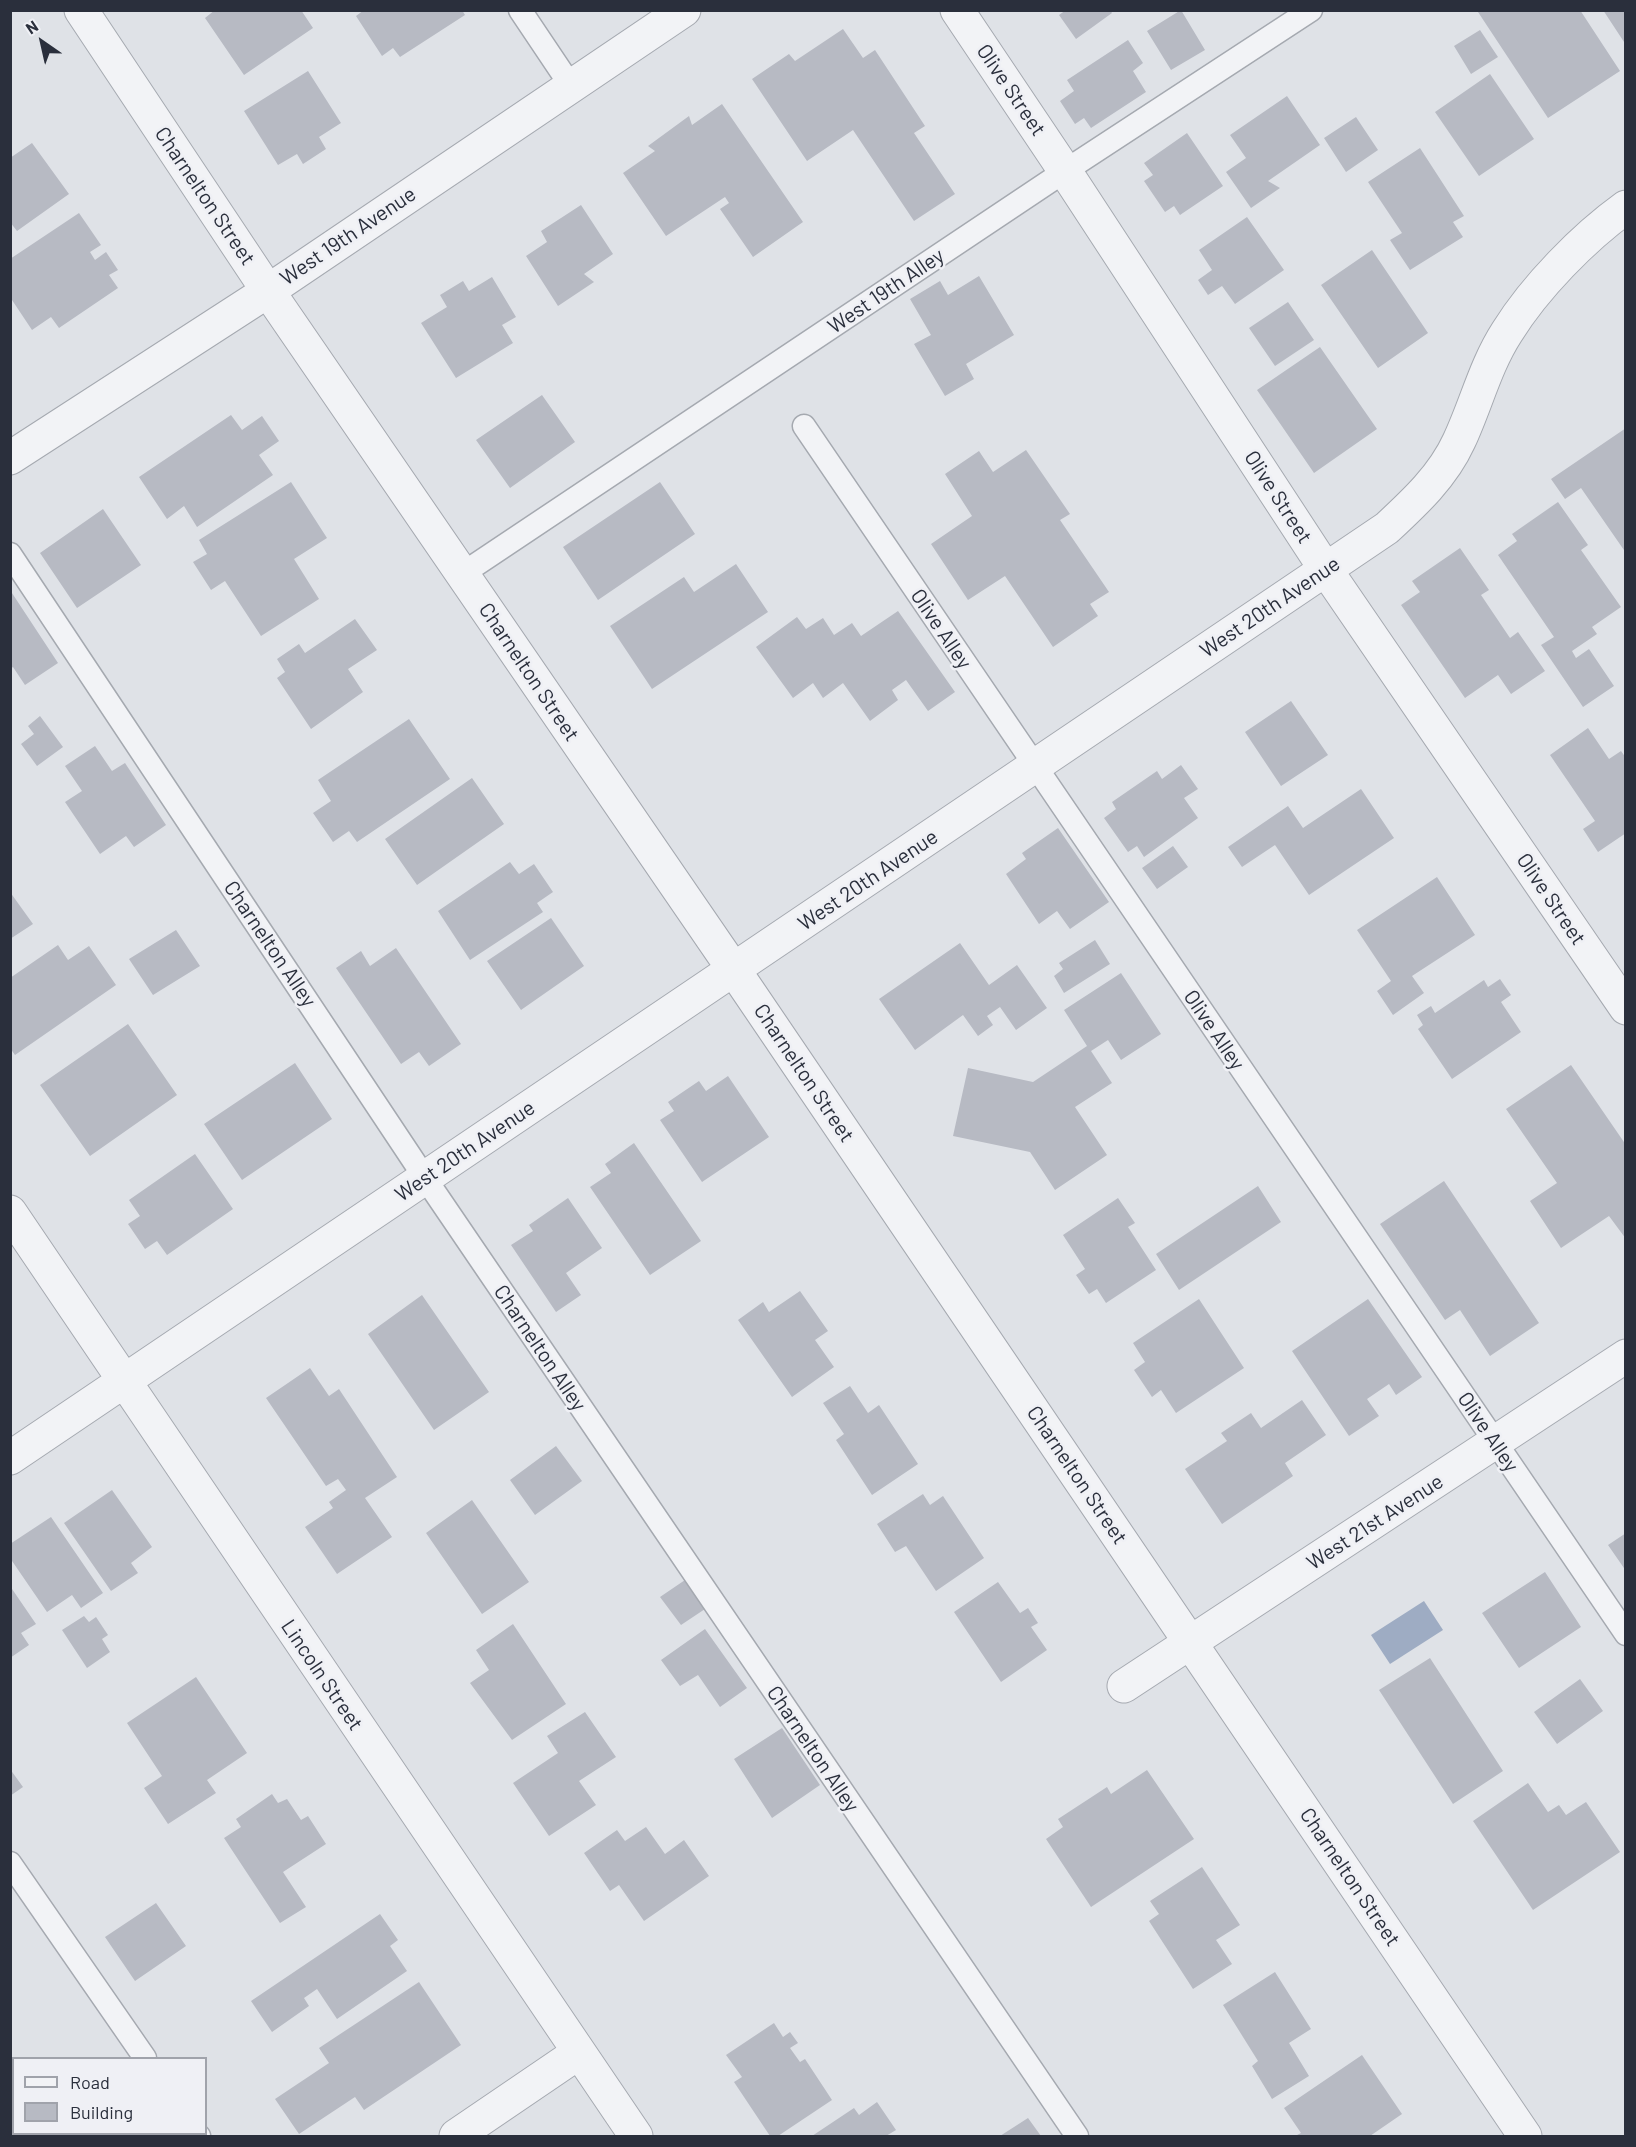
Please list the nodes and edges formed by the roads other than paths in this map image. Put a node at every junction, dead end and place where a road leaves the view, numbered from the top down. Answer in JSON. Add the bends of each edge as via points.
{"nodes":[{"id":1,"x":81,"y":10,"type":"edge"},
{"id":2,"x":520,"y":10,"type":"edge"},
{"id":3,"x":684,"y":10,"type":"edge"},
{"id":4,"x":957,"y":10,"type":"edge"},
{"id":5,"x":1311,"y":10,"type":"edge"},
{"id":6,"x":571,"y":86,"type":"junction"},
{"id":7,"x":1065,"y":171,"type":"junction"},
{"id":8,"x":1626,"y":207,"type":"edge"},
{"id":9,"x":268,"y":291,"type":"junction"},
{"id":10,"x":804,"y":426,"type":"dead end"},
{"id":11,"x":10,"y":458,"type":"edge"},
{"id":12,"x":10,"y":554,"type":"edge"},
{"id":13,"x":1326,"y":570,"type":"junction"},
{"id":14,"x":462,"y":574,"type":"junction"},
{"id":15,"x":1035,"y":767,"type":"junction"},
{"id":16,"x":734,"y":970,"type":"junction"},
{"id":17,"x":1626,"y":1008,"type":"edge"},
{"id":18,"x":425,"y":1178,"type":"junction"},
{"id":19,"x":10,"y":1212,"type":"edge"},
{"id":20,"x":1626,"y":1356,"type":"edge"},
{"id":21,"x":124,"y":1381,"type":"junction"},
{"id":22,"x":1496,"y":1443,"type":"junction"},
{"id":23,"x":10,"y":1458,"type":"edge"},
{"id":24,"x":1626,"y":1634,"type":"edge"},
{"id":25,"x":1190,"y":1642,"type":"junction"},
{"id":26,"x":1124,"y":1686,"type":"dead end"},
{"id":27,"x":10,"y":1863,"type":"edge"},
{"id":28,"x":578,"y":2053,"type":"junction"},
{"id":29,"x":144,"y":2057,"type":"edge"},
{"id":30,"x":456,"y":2136,"type":"edge"},
{"id":31,"x":636,"y":2136,"type":"edge"},
{"id":32,"x":1077,"y":2136,"type":"edge"},
{"id":33,"x":1525,"y":2136,"type":"edge"}],
"edges":[{"from":1,"to":9,"type":"street","name":"Charnelton Street"},
{"from":2,"to":6,"type":"lane"},
{"from":3,"to":6,"type":"street","name":"West 19th Avenue"},
{"from":4,"to":7,"type":"street","name":"Olive Street"},
{"from":5,"to":7,"type":"lane","name":"West 19th Alley"},
{"from":6,"to":9,"type":"street","name":"West 19th Avenue"},
{"from":7,"to":13,"type":"street","name":"Olive Street"},
{"from":7,"to":14,"type":"lane","name":"West 19th Alley"},
{"from":8,"to":13,"type":"street","name":"West 20th Avenue","via":[[1539,288],[1506,333],[1482,380],[1459,442],[1430,487],[1387,528]]},
{"from":9,"to":11,"type":"street","name":"West 19th Avenue"},
{"from":9,"to":14,"type":"street","name":"Charnelton Street"},
{"from":10,"to":15,"type":"lane","name":"Olive Alley"},
{"from":12,"to":18,"type":"lane","name":"Charnelton Alley"},
{"from":13,"to":15,"type":"street","name":"West 20th Avenue"},
{"from":13,"to":17,"type":"street","name":"Olive Street"},
{"from":14,"to":16,"type":"street","name":"Charnelton Street"},
{"from":15,"to":16,"type":"street","name":"West 20th Avenue"},
{"from":15,"to":22,"type":"lane","name":"Olive Alley"},
{"from":16,"to":18,"type":"street","name":"West 20th Avenue"},
{"from":16,"to":25,"type":"street","name":"Charnelton Street"},
{"from":18,"to":21,"type":"street","name":"West 20th Avenue"},
{"from":18,"to":32,"type":"lane","name":"Charnelton Alley"},
{"from":19,"to":21,"type":"street","name":"Lincoln Street"},
{"from":20,"to":22,"type":"street","name":"West 21st Avenue"},
{"from":21,"to":23,"type":"street","name":"West 20th Avenue"},
{"from":21,"to":28,"type":"street","name":"Lincoln Street"},
{"from":22,"to":24,"type":"lane","name":"Olive Alley"},
{"from":22,"to":25,"type":"street","name":"West 21st Avenue"},
{"from":25,"to":26,"type":"street","name":"West 21st Avenue"},
{"from":25,"to":33,"type":"street","name":"Charnelton Street"},
{"from":27,"to":29,"type":"lane"},
{"from":28,"to":30,"type":"street"},
{"from":28,"to":31,"type":"street","name":"Lincoln Street"}]}
